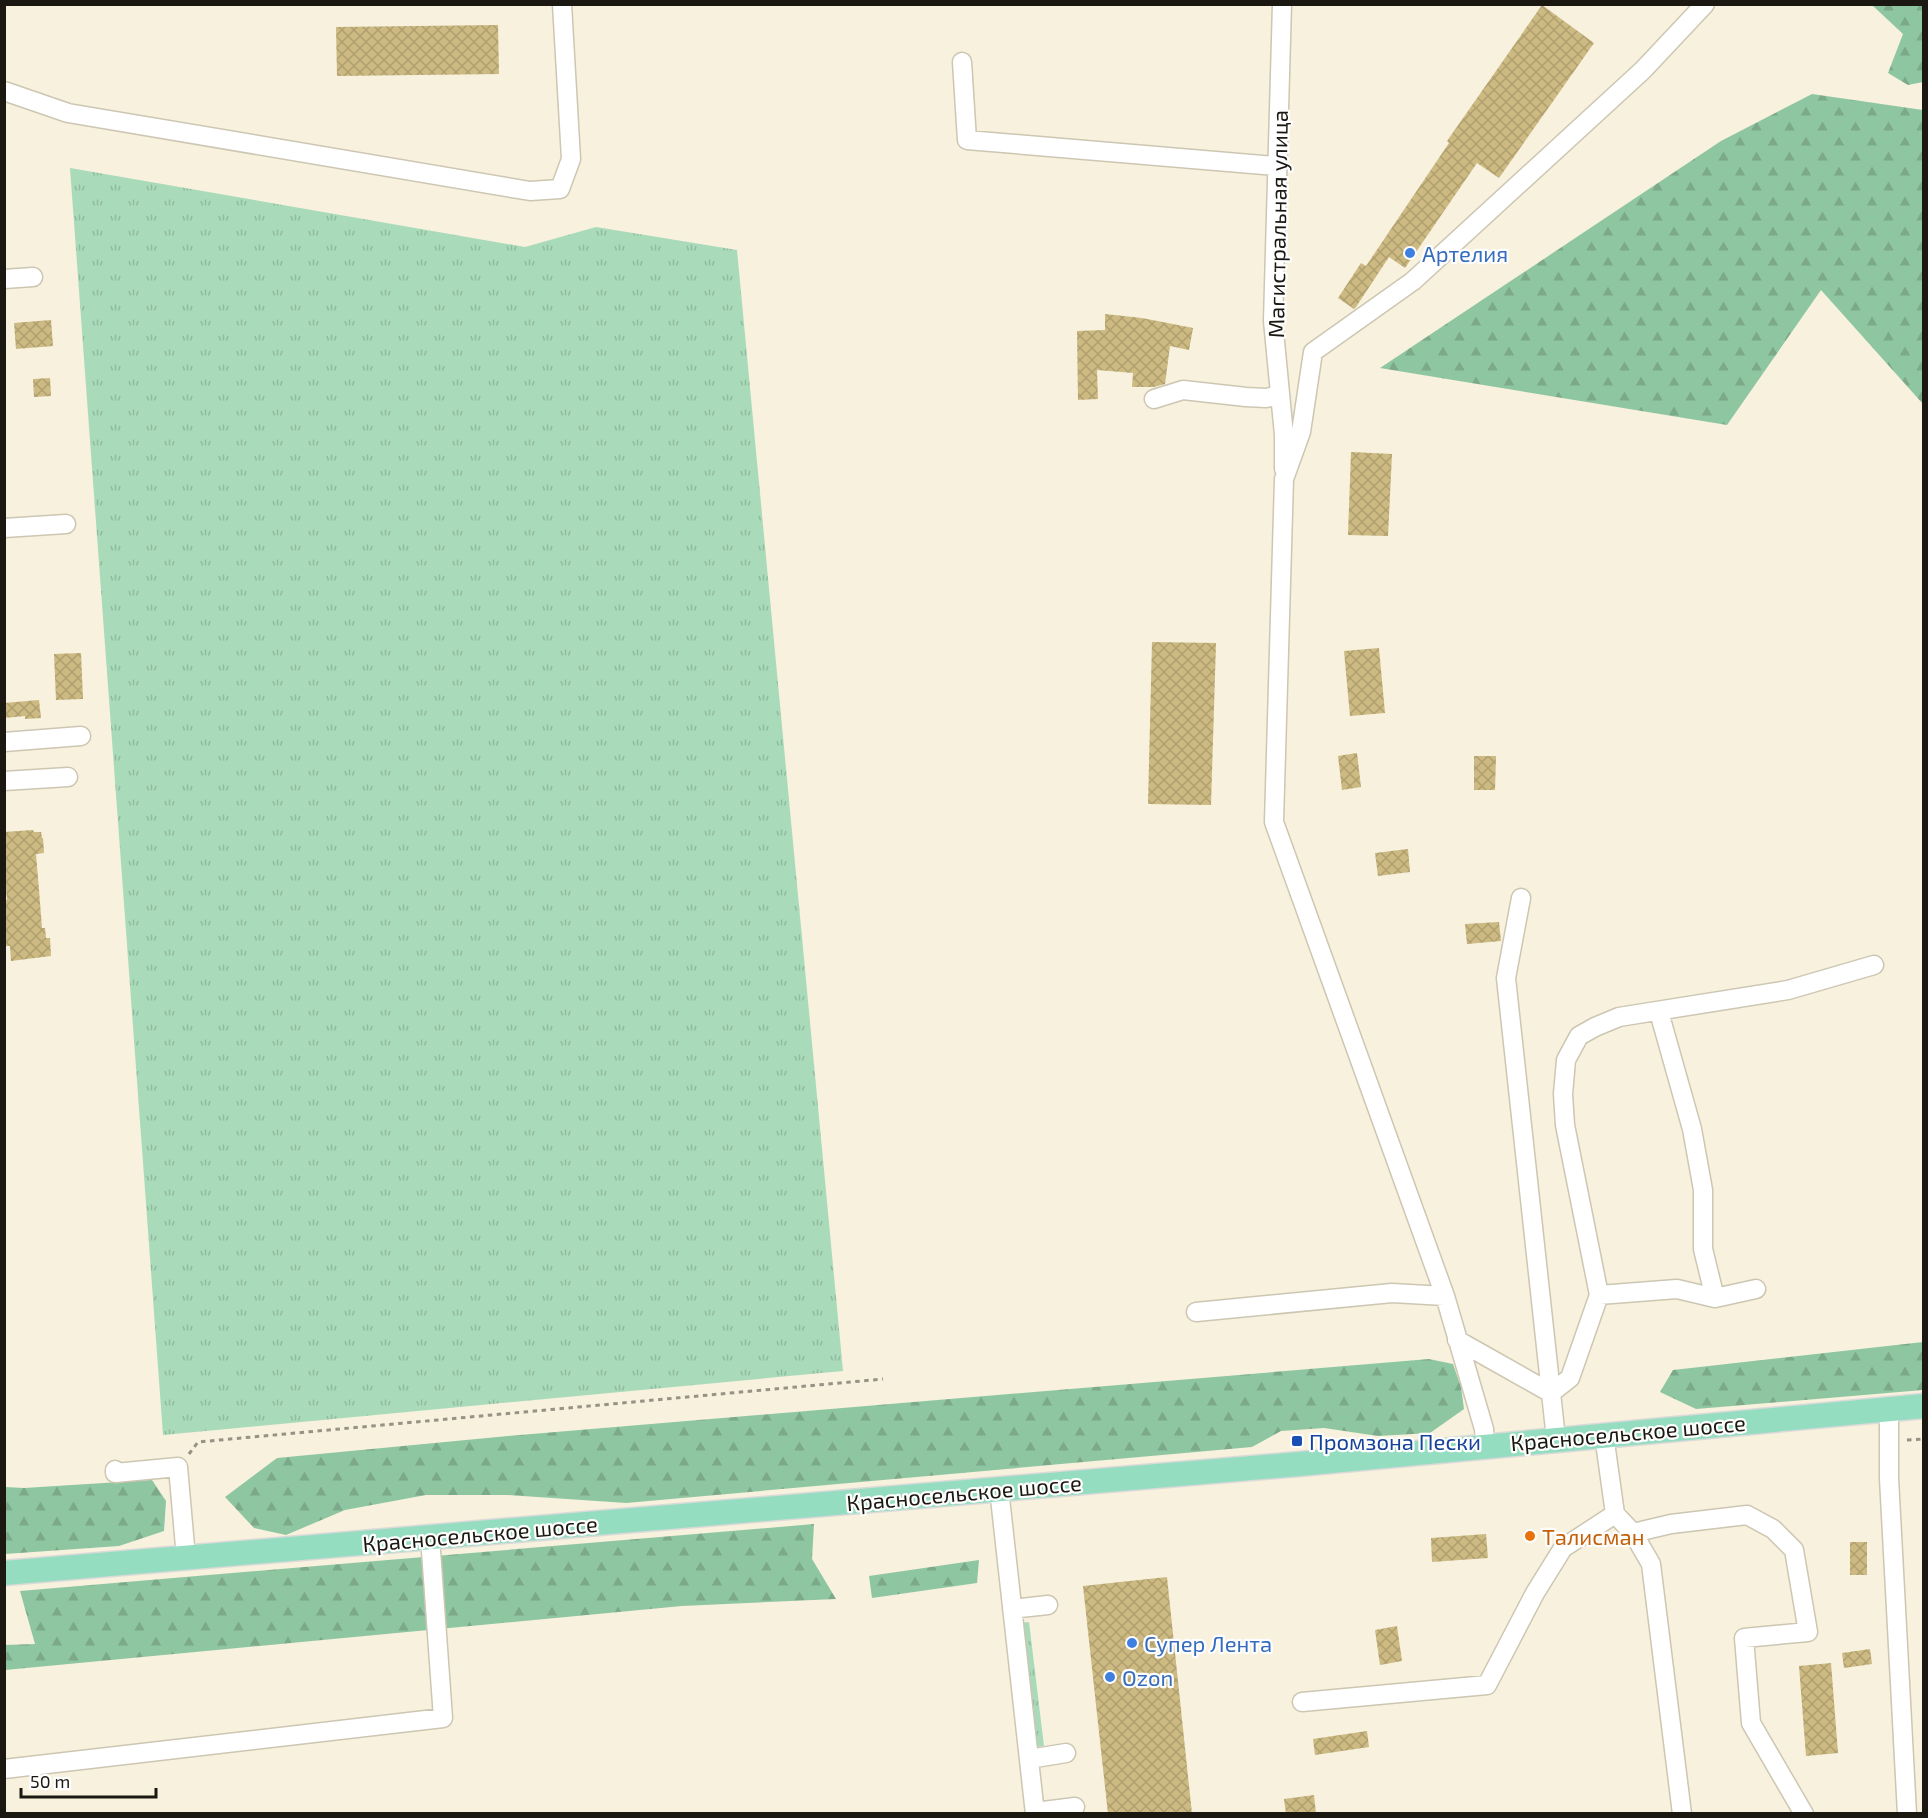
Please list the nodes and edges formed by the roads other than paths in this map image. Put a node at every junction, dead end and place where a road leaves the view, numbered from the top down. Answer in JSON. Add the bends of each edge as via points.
{"nodes":[{"id":1,"x":562,"y":4,"type":"edge"},
{"id":2,"x":1282,"y":4,"type":"edge"},
{"id":3,"x":1704,"y":4,"type":"edge"},
{"id":4,"x":962,"y":62,"type":"dead end"},
{"id":5,"x":4,"y":91,"type":"edge"},
{"id":6,"x":1276,"y":166,"type":"junction"},
{"id":7,"x":33,"y":277,"type":"dead end"},
{"id":8,"x":4,"y":279,"type":"edge"},
{"id":9,"x":1280,"y":394,"type":"junction"},
{"id":10,"x":1154,"y":399,"type":"dead end"},
{"id":11,"x":1284,"y":479,"type":"junction"},
{"id":12,"x":66,"y":524,"type":"dead end"},
{"id":13,"x":4,"y":528,"type":"edge"},
{"id":14,"x":81,"y":736,"type":"dead end"},
{"id":15,"x":4,"y":742,"type":"edge"},
{"id":16,"x":68,"y":777,"type":"dead end"},
{"id":17,"x":4,"y":781,"type":"edge"},
{"id":18,"x":1521,"y":898,"type":"dead end"},
{"id":19,"x":1874,"y":964,"type":"dead end"},
{"id":20,"x":1659,"y":1012,"type":"junction"},
{"id":21,"x":1756,"y":1289,"type":"dead end"},
{"id":22,"x":1599,"y":1295,"type":"junction"},
{"id":23,"x":1445,"y":1296,"type":"junction"},
{"id":24,"x":1715,"y":1298,"type":"junction"},
{"id":25,"x":1196,"y":1312,"type":"dead end"},
{"id":26,"x":1457,"y":1340,"type":"junction"},
{"id":27,"x":1551,"y":1393,"type":"junction"},
{"id":28,"x":1923,"y":1406,"type":"edge"},
{"id":29,"x":1889,"y":1409,"type":"junction"},
{"id":30,"x":1604,"y":1436,"type":"junction"},
{"id":31,"x":1556,"y":1439,"type":"junction"},
{"id":32,"x":1485,"y":1446,"type":"junction"},
{"id":33,"x":115,"y":1470,"type":"dead end"},
{"id":34,"x":999,"y":1489,"type":"junction"},
{"id":35,"x":1615,"y":1514,"type":"junction"},
{"id":36,"x":1633,"y":1533,"type":"junction"},
{"id":37,"x":430,"y":1537,"type":"junction"},
{"id":38,"x":186,"y":1558,"type":"junction"},
{"id":39,"x":4,"y":1573,"type":"edge"},
{"id":40,"x":1048,"y":1605,"type":"dead end"},
{"id":41,"x":1012,"y":1609,"type":"junction"},
{"id":42,"x":1302,"y":1702,"type":"dead end"},
{"id":43,"x":1066,"y":1753,"type":"dead end"},
{"id":44,"x":1029,"y":1759,"type":"junction"},
{"id":45,"x":4,"y":1769,"type":"edge"},
{"id":46,"x":1076,"y":1807,"type":"dead end"},
{"id":47,"x":1035,"y":1813,"type":"edge"},
{"id":48,"x":1682,"y":1814,"type":"edge"},
{"id":49,"x":1804,"y":1814,"type":"edge"},
{"id":50,"x":1907,"y":1814,"type":"edge"}],
"edges":[{"from":1,"to":5,"type":"street","via":[[571,159],[560,189],[530,191],[79,115]]},
{"from":2,"to":6,"type":"street","name":"Магистральная улица"},
{"from":3,"to":11,"type":"street","via":[[1642,70],[1413,281],[1313,352],[1301,432]]},
{"from":4,"to":6,"type":"street","via":[[967,140]]},
{"from":6,"to":9,"type":"street","name":"Магистральная улица","via":[[1273,321]]},
{"from":7,"to":8,"type":"street"},
{"from":9,"to":10,"type":"street","via":[[1266,398],[1183,390]]},
{"from":9,"to":11,"type":"street","name":"Магистральная улица"},
{"from":11,"to":23,"type":"street","name":"Магистральная улица","via":[[1274,822]]},
{"from":12,"to":13,"type":"street"},
{"from":14,"to":15,"type":"street"},
{"from":16,"to":17,"type":"street"},
{"from":18,"to":27,"type":"street","via":[[1506,978]]},
{"from":19,"to":20,"type":"street","via":[[1788,990]]},
{"from":20,"to":22,"type":"street","via":[[1619,1017],[1595,1027],[1579,1036],[1566,1060],[1565,1125]]},
{"from":20,"to":24,"type":"street","via":[[1692,1129],[1703,1190],[1703,1249]]},
{"from":21,"to":24,"type":"street"},
{"from":22,"to":24,"type":"street","via":[[1677,1289]]},
{"from":22,"to":27,"type":"street","via":[[1570,1378]]},
{"from":23,"to":25,"type":"street","via":[[1392,1293]]},
{"from":23,"to":26,"type":"street","name":"Магистральная улица"},
{"from":26,"to":27,"type":"street"},
{"from":26,"to":32,"type":"street","name":"Магистральная улица","via":[[1484,1429]]},
{"from":27,"to":31,"type":"street"},
{"from":28,"to":29,"type":"main road","name":"Красносельское шоссе"},
{"from":29,"to":30,"type":"main road","name":"Красносельское шоссе"},
{"from":29,"to":50,"type":"street","via":[[1889,1478]]},
{"from":30,"to":31,"type":"main road","name":"Красносельское шоссе"},
{"from":30,"to":35,"type":"street"},
{"from":31,"to":32,"type":"main road","name":"Красносельское шоссе"},
{"from":32,"to":34,"type":"main road","name":"Красносельское шоссе"},
{"from":33,"to":38,"type":"street","via":[[178,1467]]},
{"from":34,"to":37,"type":"main road","name":"Красносельское шоссе"},
{"from":34,"to":41,"type":"street"},
{"from":35,"to":36,"type":"street"},
{"from":35,"to":42,"type":"street","via":[[1563,1548],[1487,1685]]},
{"from":36,"to":48,"type":"street","via":[[1651,1564]]},
{"from":36,"to":49,"type":"street","via":[[1747,1515],[1773,1528],[1794,1550],[1808,1632],[1744,1638],[1751,1724]]},
{"from":37,"to":38,"type":"main road","name":"Красносельское шоссе"},
{"from":37,"to":45,"type":"street","via":[[443,1718]]},
{"from":38,"to":39,"type":"main road","name":"Красносельское шоссе"},
{"from":40,"to":41,"type":"street"},
{"from":41,"to":44,"type":"street"},
{"from":43,"to":44,"type":"street"},
{"from":44,"to":47,"type":"street"},
{"from":46,"to":47,"type":"street"}]}
